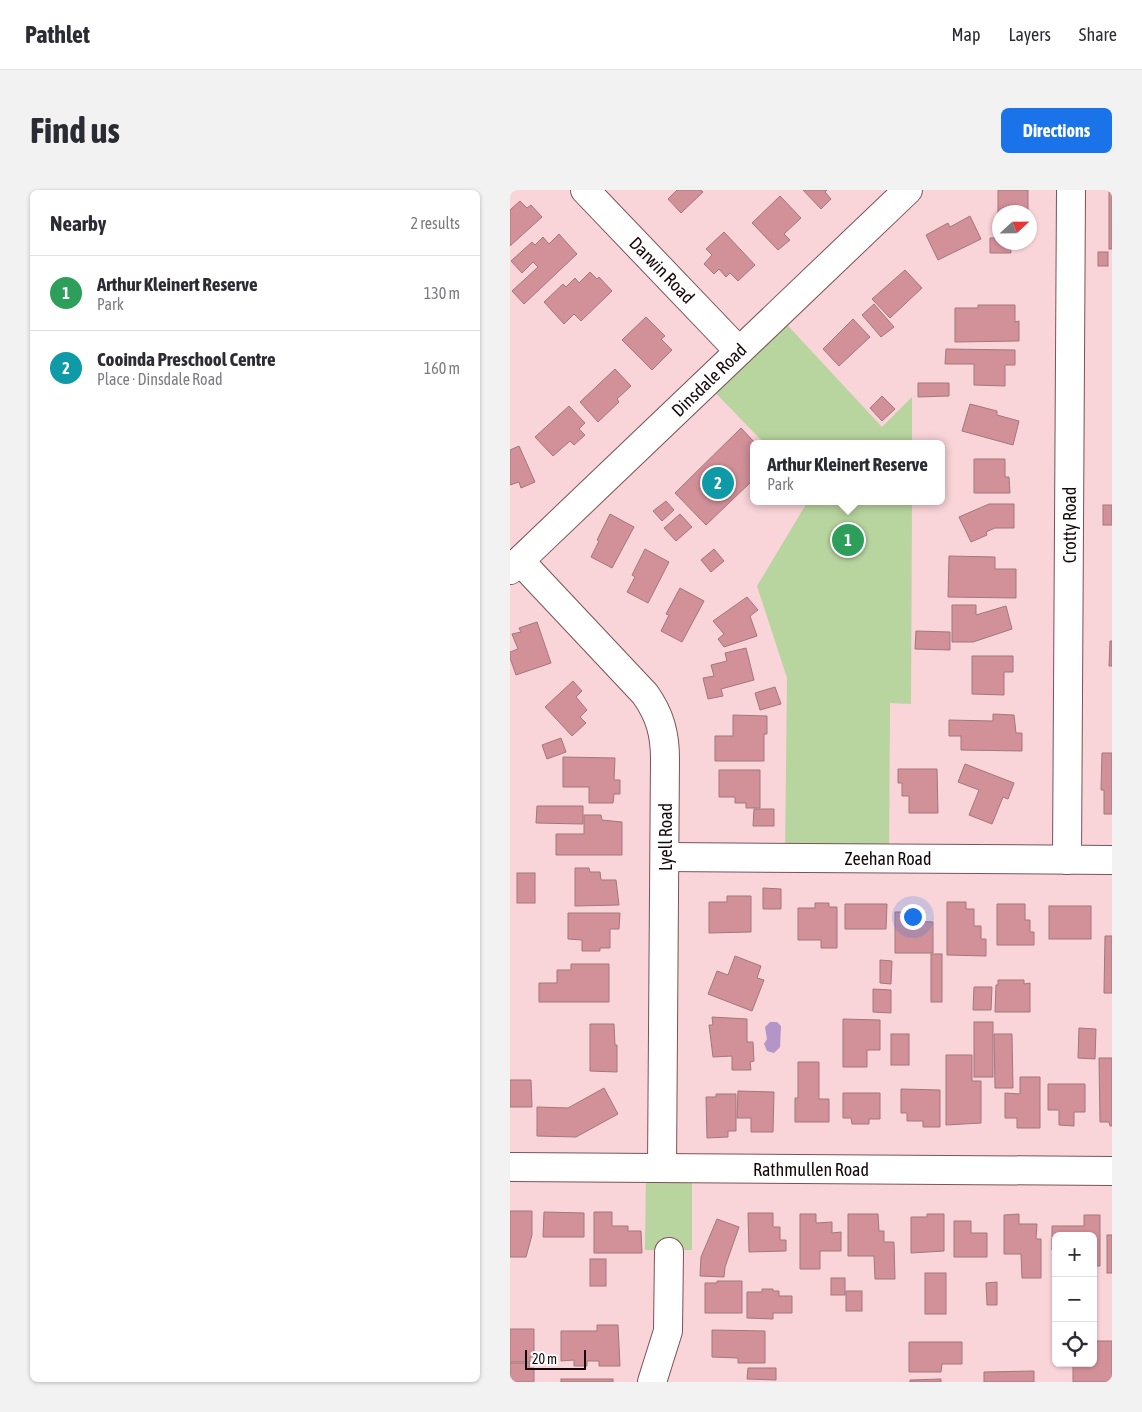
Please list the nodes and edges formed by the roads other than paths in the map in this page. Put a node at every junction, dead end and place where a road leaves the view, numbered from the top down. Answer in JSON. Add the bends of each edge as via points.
{"nodes":[{"id":1,"x":585,"y":190,"type":"edge"},
{"id":2,"x":908,"y":190,"type":"edge"},
{"id":3,"x":1071,"y":190,"type":"edge"},
{"id":4,"x":739,"y":351,"type":"junction"},
{"id":5,"x":515,"y":565,"type":"edge"},
{"id":6,"x":665,"y":857,"type":"junction"},
{"id":7,"x":1066,"y":860,"type":"junction"},
{"id":8,"x":1112,"y":860,"type":"edge"},
{"id":9,"x":510,"y":1167,"type":"edge"},
{"id":10,"x":662,"y":1168,"type":"junction"},
{"id":11,"x":1112,"y":1170,"type":"edge"},
{"id":12,"x":669,"y":1252,"type":"dead end"},
{"id":13,"x":652,"y":1382,"type":"edge"}],
"edges":[{"from":1,"to":4,"type":"street","name":"Darwin Road"},
{"from":2,"to":4,"type":"street","name":"Dinsdale Road"},
{"from":3,"to":7,"type":"street","name":"Crotty Road"},
{"from":4,"to":5,"type":"street","name":"Dinsdale Road"},
{"from":5,"to":6,"type":"street","name":"Lyell Road","via":[[635,683],[653,705],[664,731]]},
{"from":6,"to":7,"type":"street","name":"Zeehan Road"},
{"from":6,"to":10,"type":"street","name":"Lyell Road"},
{"from":7,"to":8,"type":"street","name":"Zeehan Road"},
{"from":9,"to":10,"type":"street","name":"Rathmullen Road"},
{"from":10,"to":11,"type":"street","name":"Rathmullen Road"},
{"from":12,"to":13,"type":"street","via":[[668,1331]]}]}
